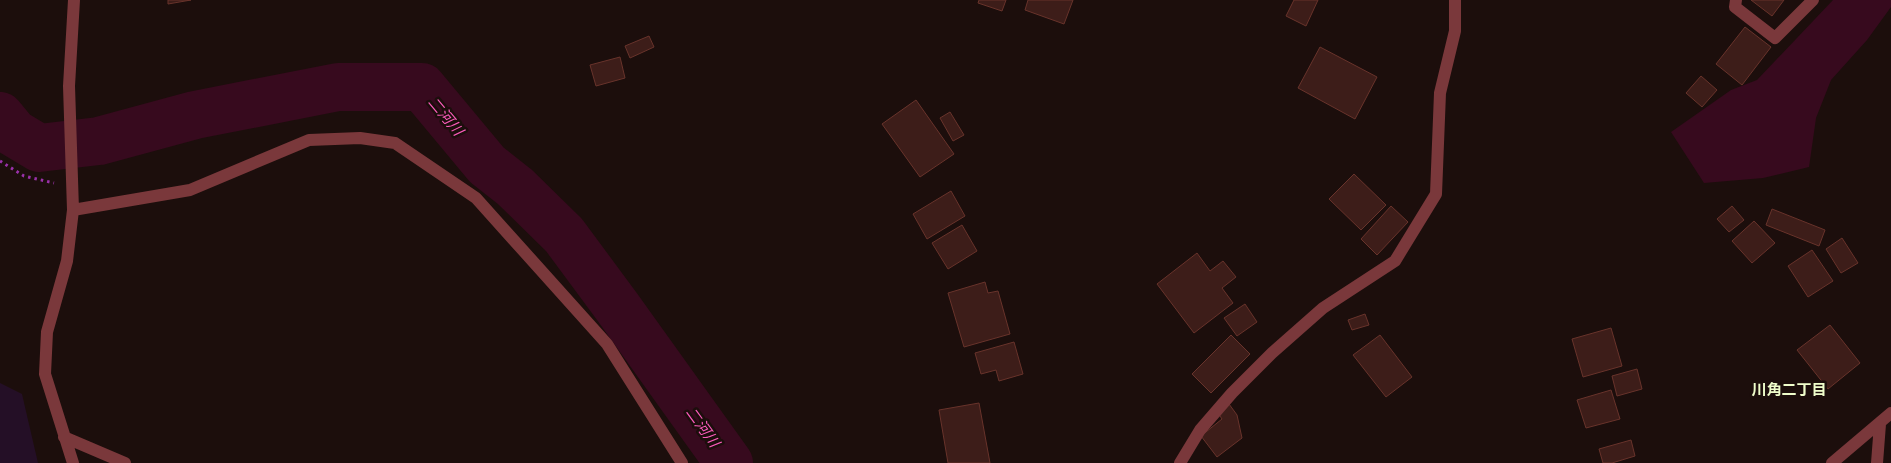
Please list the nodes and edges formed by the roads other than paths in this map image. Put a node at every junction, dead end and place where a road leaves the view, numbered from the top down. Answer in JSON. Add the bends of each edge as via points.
{"nodes":[{"id":1,"x":74,"y":0,"type":"edge"},
{"id":2,"x":1455,"y":0,"type":"edge"},
{"id":3,"x":1736,"y":0,"type":"edge"},
{"id":4,"x":1813,"y":0,"type":"edge"},
{"id":5,"x":73,"y":210,"type":"junction"},
{"id":6,"x":1891,"y":413,"type":"edge"},
{"id":7,"x":1880,"y":424,"type":"junction"},
{"id":8,"x":64,"y":437,"type":"junction"},
{"id":9,"x":73,"y":463,"type":"edge"},
{"id":10,"x":125,"y":463,"type":"edge"},
{"id":11,"x":682,"y":463,"type":"edge"},
{"id":12,"x":1180,"y":463,"type":"edge"},
{"id":13,"x":1832,"y":463,"type":"edge"},
{"id":14,"x":1877,"y":463,"type":"edge"}],
"edges":[{"from":1,"to":5,"type":"street","via":[[69,86]]},
{"from":2,"to":12,"type":"street","via":[[1455,32],[1440,93],[1436,194],[1395,261],[1323,308],[1272,353],[1200,430]]},
{"from":3,"to":4,"type":"street","via":[[1735,7],[1774,38]]},
{"from":5,"to":8,"type":"street","via":[[67,261],[47,332],[45,374]]},
{"from":5,"to":11,"type":"street","via":[[190,190],[308,140],[360,138],[395,143],[476,198],[600,336]]},
{"from":6,"to":7,"type":"street"},
{"from":7,"to":13,"type":"street"},
{"from":7,"to":14,"type":"street"},
{"from":8,"to":9,"type":"street"},
{"from":8,"to":10,"type":"street"}]}
